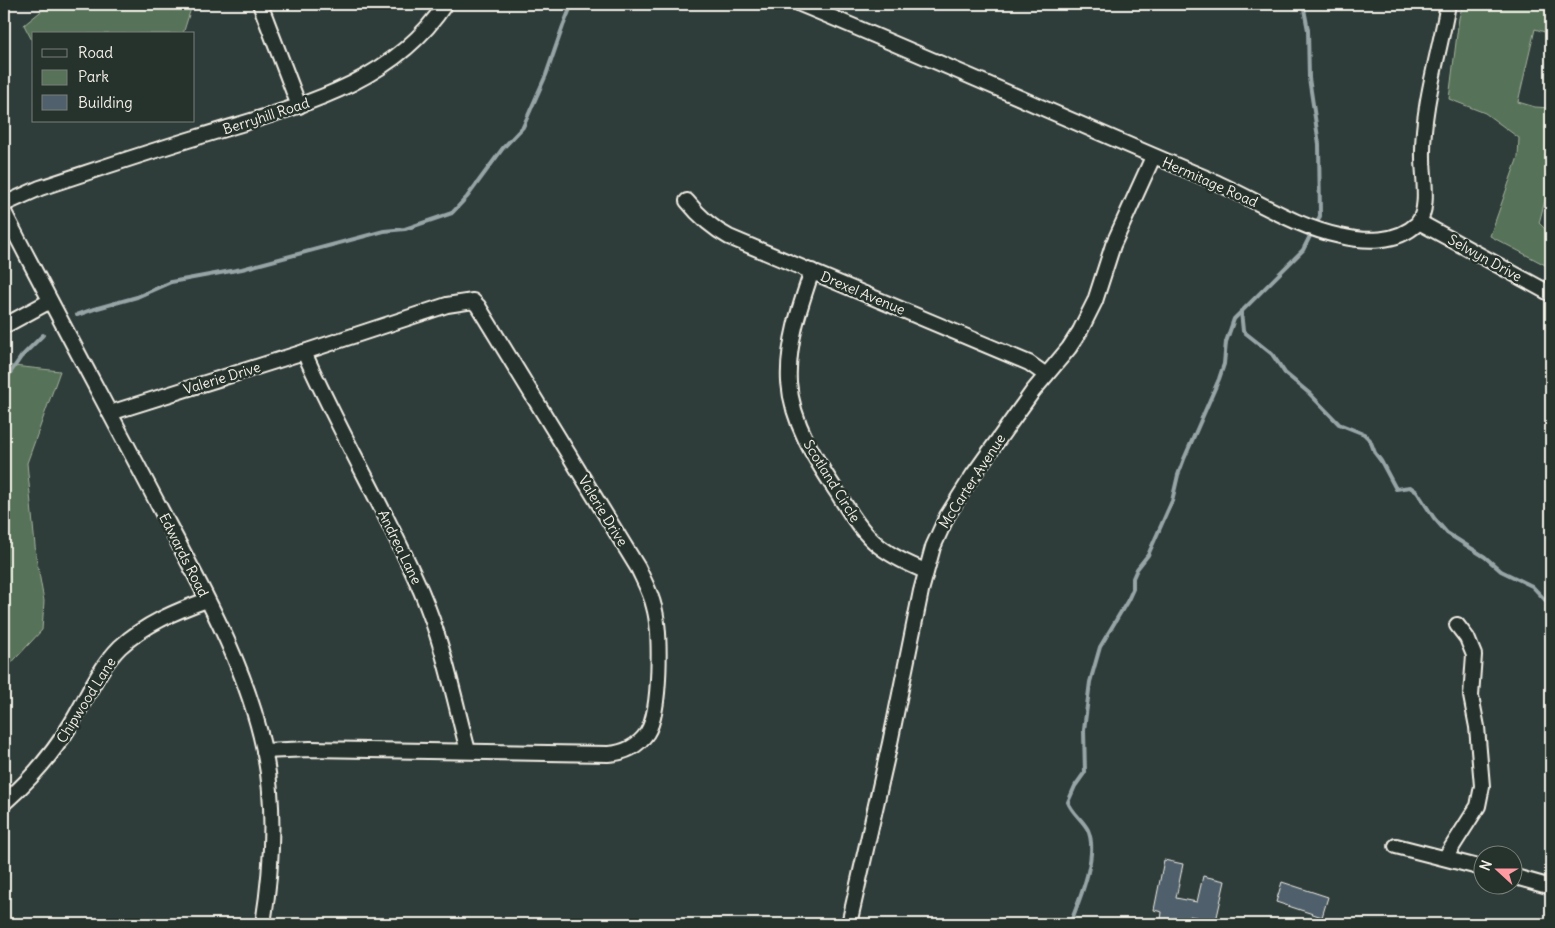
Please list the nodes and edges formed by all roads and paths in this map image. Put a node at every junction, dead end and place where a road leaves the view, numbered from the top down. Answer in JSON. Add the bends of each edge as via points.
{"nodes":[{"id":1,"x":260,"y":4,"type":"edge"},
{"id":2,"x":445,"y":4,"type":"edge"},
{"id":3,"x":800,"y":4,"type":"edge"},
{"id":4,"x":1448,"y":4,"type":"edge"},
{"id":5,"x":299,"y":106,"type":"junction"},
{"id":6,"x":1153,"y":157,"type":"junction"},
{"id":7,"x":687,"y":201,"type":"dead end"},
{"id":8,"x":4,"y":204,"type":"edge"},
{"id":9,"x":4,"y":212,"type":"edge"},
{"id":10,"x":1419,"y":222,"type":"junction"},
{"id":11,"x":812,"y":271,"type":"junction"},
{"id":12,"x":1551,"y":294,"type":"edge"},
{"id":13,"x":50,"y":301,"type":"junction"},
{"id":14,"x":4,"y":326,"type":"edge"},
{"id":15,"x":304,"y":352,"type":"junction"},
{"id":16,"x":1046,"y":375,"type":"junction"},
{"id":17,"x":110,"y":413,"type":"junction"},
{"id":18,"x":926,"y":571,"type":"junction"},
{"id":19,"x":207,"y":600,"type":"junction"},
{"id":20,"x":1457,"y":625,"type":"dead end"},
{"id":21,"x":264,"y":751,"type":"junction"},
{"id":22,"x":468,"y":751,"type":"junction"},
{"id":23,"x":4,"y":802,"type":"edge"},
{"id":24,"x":1396,"y":846,"type":"dead end"},
{"id":25,"x":1445,"y":858,"type":"junction"},
{"id":26,"x":1472,"y":865,"type":"edge"},
{"id":27,"x":1522,"y":879,"type":"edge"},
{"id":28,"x":1551,"y":887,"type":"edge"},
{"id":29,"x":263,"y":924,"type":"edge"},
{"id":30,"x":849,"y":924,"type":"edge"}],
"edges":[{"from":1,"to":5,"type":"street"},
{"from":2,"to":5,"type":"street","name":"Berryhill Road","via":[[423,32],[384,65],[357,82]]},
{"from":3,"to":6,"type":"street","name":"Hermitage Road"},
{"from":4,"to":10,"type":"street","via":[[1426,108],[1424,210]]},
{"from":5,"to":8,"type":"street","name":"Berryhill Road","via":[[40,188]]},
{"from":6,"to":10,"type":"street","name":"Hermitage Road","via":[[1313,228],[1358,240],[1388,238],[1407,232]]},
{"from":6,"to":16,"type":"street","name":"McCarter Avenue","via":[[1113,245],[1089,316],[1069,348]]},
{"from":7,"to":11,"type":"street","name":"Drexel Avenue","via":[[698,216],[718,232]]},
{"from":9,"to":13,"type":"street","name":"Edwards Road"},
{"from":10,"to":12,"type":"street","name":"Selwyn Drive"},
{"from":11,"to":16,"type":"street","name":"Drexel Avenue","via":[[1029,363]]},
{"from":11,"to":18,"type":"street","name":"Scotland Circle","via":[[801,302],[789,367],[792,402],[799,425],[820,466],[865,532],[890,554]]},
{"from":13,"to":14,"type":"street"},
{"from":13,"to":17,"type":"street","name":"Edwards Road"},
{"from":15,"to":17,"type":"street","name":"Valerie Drive"},
{"from":15,"to":22,"type":"street","name":"Andrea Lane","via":[[422,593]]},
{"from":15,"to":22,"type":"street","name":"Valerie Drive","via":[[447,305],[473,301],[649,590],[659,629],[659,645],[653,719],[642,740],[616,753]]},
{"from":16,"to":18,"type":"street","name":"McCarter Avenue","via":[[947,516],[932,547]]},
{"from":17,"to":19,"type":"street","name":"Edwards Road"},
{"from":18,"to":30,"type":"street","name":"McCarter Avenue"},
{"from":19,"to":21,"type":"street","name":"Edwards Road","via":[[243,681]]},
{"from":19,"to":23,"type":"street","name":"Chipwood Lane","via":[[162,618],[120,647],[102,669],[55,748],[32,776]]},
{"from":20,"to":25,"type":"street","via":[[1474,655],[1471,696],[1482,786],[1478,806]]},
{"from":21,"to":22,"type":"street","name":"Valerie Drive"},
{"from":21,"to":29,"type":"street","name":"Edwards Road","via":[[271,843]]},
{"from":24,"to":25,"type":"street"},
{"from":25,"to":26,"type":"street"},
{"from":27,"to":28,"type":"street"}]}
